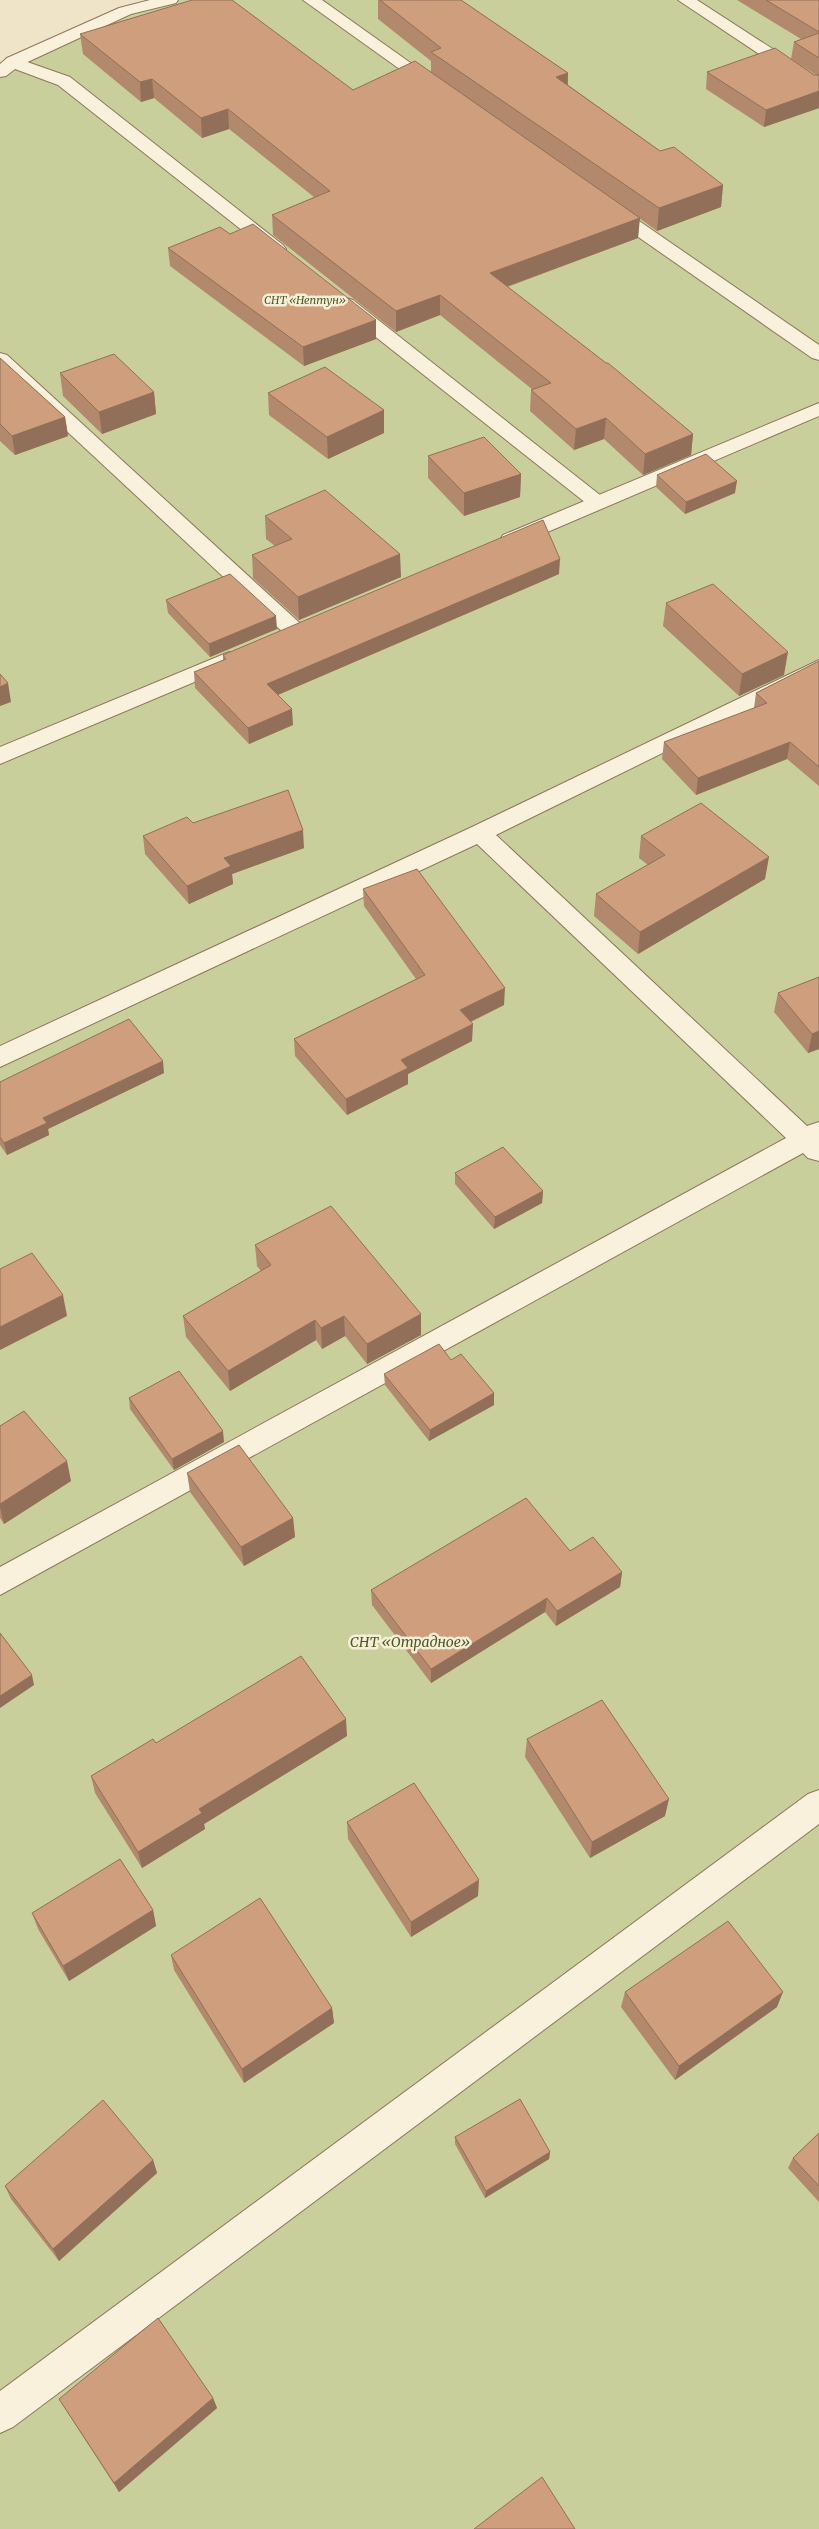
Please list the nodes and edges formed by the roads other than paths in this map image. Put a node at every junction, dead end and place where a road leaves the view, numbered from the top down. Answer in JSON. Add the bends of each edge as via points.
{"nodes":[{"id":1,"x":170,"y":0,"type":"edge"},
{"id":2,"x":311,"y":0,"type":"edge"},
{"id":3,"x":686,"y":0,"type":"edge"},
{"id":4,"x":7,"y":67,"type":"edge"},
{"id":5,"x":819,"y":86,"type":"edge"},
{"id":6,"x":450,"y":97,"type":"edge"},
{"id":7,"x":590,"y":194,"type":"edge"},
{"id":8,"x":288,"y":258,"type":"edge"},
{"id":9,"x":334,"y":295,"type":"edge"},
{"id":10,"x":819,"y":354,"type":"edge"},
{"id":11,"x":0,"y":359,"type":"edge"},
{"id":12,"x":819,"y":409,"type":"edge"},
{"id":13,"x":598,"y":503,"type":"junction"},
{"id":14,"x":488,"y":549,"type":"edge"},
{"id":15,"x":295,"y":631,"type":"edge"},
{"id":16,"x":248,"y":650,"type":"edge"},
{"id":17,"x":819,"y":667,"type":"edge"},
{"id":18,"x":0,"y":756,"type":"edge"},
{"id":19,"x":480,"y":833,"type":"junction"},
{"id":20,"x":0,"y":1057,"type":"edge"},
{"id":21,"x":814,"y":1142,"type":"edge"},
{"id":22,"x":0,"y":1582,"type":"edge"},
{"id":23,"x":819,"y":1805,"type":"edge"},
{"id":24,"x":0,"y":2414,"type":"edge"}],
"edges":[{"from":1,"to":4,"type":"street","via":[[125,11]]},
{"from":2,"to":6,"type":"street"},
{"from":3,"to":5,"type":"street"},
{"from":4,"to":8,"type":"street","via":[[64,81]]},
{"from":7,"to":10,"type":"street"},
{"from":9,"to":13,"type":"street"},
{"from":11,"to":15,"type":"street"},
{"from":12,"to":13,"type":"street"},
{"from":13,"to":14,"type":"street"},
{"from":16,"to":18,"type":"street"},
{"from":17,"to":19,"type":"street"},
{"from":19,"to":20,"type":"street"},
{"from":19,"to":21,"type":"street"},
{"from":21,"to":22,"type":"street"},
{"from":23,"to":24,"type":"street"}]}
